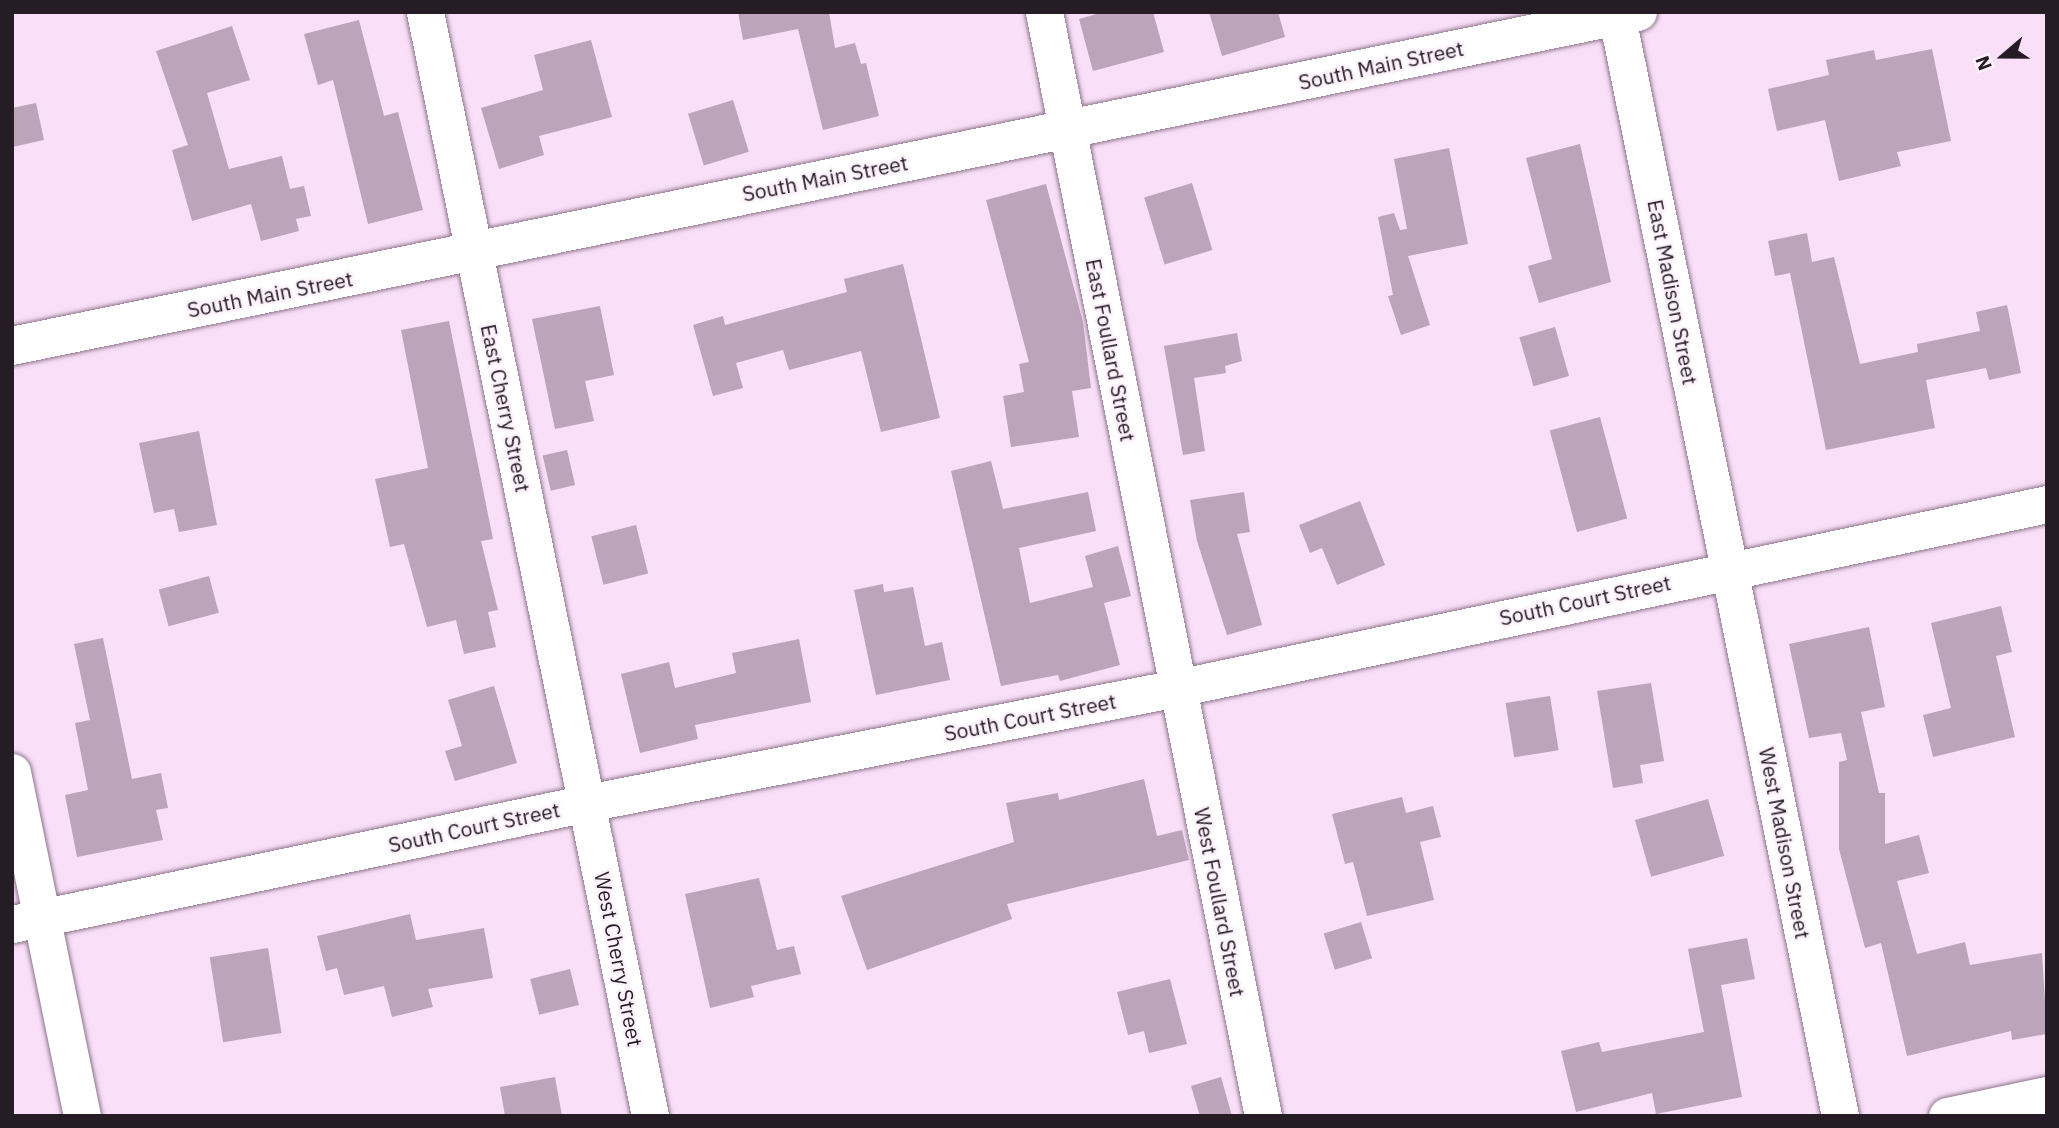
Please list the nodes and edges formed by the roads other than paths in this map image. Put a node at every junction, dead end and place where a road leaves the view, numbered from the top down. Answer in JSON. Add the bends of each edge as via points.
{"nodes":[{"id":1,"x":425,"y":12,"type":"edge"},
{"id":2,"x":1044,"y":12,"type":"edge"},
{"id":3,"x":1624,"y":14,"type":"edge"},
{"id":4,"x":1067,"y":129,"type":"junction"},
{"id":5,"x":474,"y":253,"type":"junction"},
{"id":6,"x":12,"y":346,"type":"edge"},
{"id":7,"x":2047,"y":504,"type":"edge"},
{"id":8,"x":1730,"y":571,"type":"junction"},
{"id":9,"x":1177,"y":688,"type":"junction"},
{"id":10,"x":12,"y":772,"type":"edge"},
{"id":11,"x":587,"y":803,"type":"junction"},
{"id":12,"x":27,"y":921,"type":"edge"},
{"id":13,"x":2047,"y":1095,"type":"edge"},
{"id":14,"x":82,"y":1116,"type":"edge"},
{"id":15,"x":650,"y":1116,"type":"edge"},
{"id":16,"x":1263,"y":1116,"type":"edge"},
{"id":17,"x":1840,"y":1116,"type":"edge"},
{"id":18,"x":1947,"y":1116,"type":"edge"}],
"edges":[{"from":1,"to":5,"type":"street","name":"East Cherry Street"},
{"from":2,"to":4,"type":"street","name":"East Foullard Street"},
{"from":3,"to":4,"type":"main road","name":"South Main Street"},
{"from":3,"to":8,"type":"street","name":"East Madison Street"},
{"from":4,"to":5,"type":"main road","name":"South Main Street"},
{"from":4,"to":9,"type":"street","name":"East Foullard Street"},
{"from":5,"to":6,"type":"main road","name":"South Main Street"},
{"from":5,"to":11,"type":"street","name":"East Cherry Street"},
{"from":7,"to":8,"type":"street","name":"South Court Street"},
{"from":8,"to":9,"type":"street","name":"South Court Street"},
{"from":8,"to":17,"type":"street","name":"West Madison Street"},
{"from":9,"to":11,"type":"street","name":"South Court Street"},
{"from":9,"to":16,"type":"street","name":"West Foullard Street"},
{"from":10,"to":12,"type":"street"},
{"from":11,"to":12,"type":"street","name":"South Court Street"},
{"from":11,"to":15,"type":"street","name":"West Cherry Street"},
{"from":12,"to":14,"type":"street"},
{"from":13,"to":18,"type":"street"}]}
